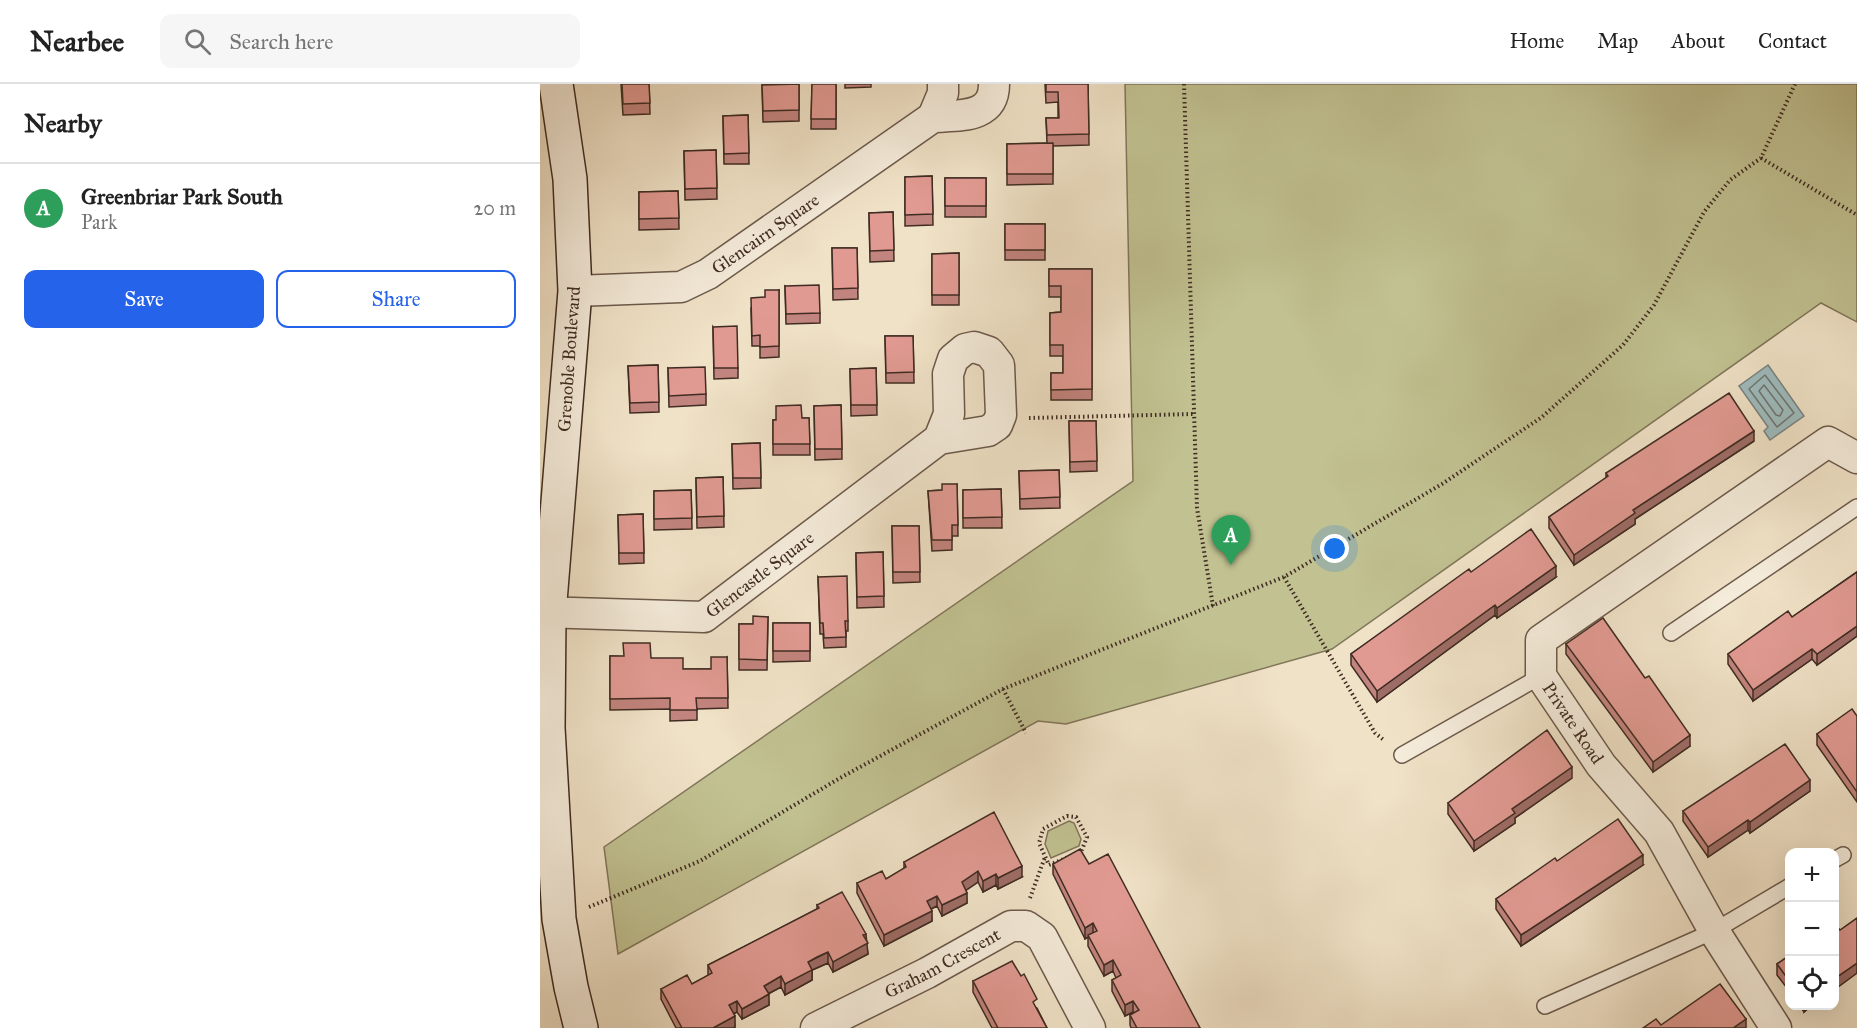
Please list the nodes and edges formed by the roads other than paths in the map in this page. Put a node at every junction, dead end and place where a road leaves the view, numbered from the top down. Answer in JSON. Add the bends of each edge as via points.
{"nodes":[{"id":1,"x":556,"y":84,"type":"edge"},
{"id":2,"x":943,"y":84,"type":"edge"},
{"id":3,"x":994,"y":84,"type":"edge"},
{"id":4,"x":933,"y":117,"type":"junction"},
{"id":5,"x":575,"y":291,"type":"junction"},
{"id":6,"x":939,"y":439,"type":"junction"},
{"id":7,"x":1857,"y":458,"type":"edge"},
{"id":8,"x":1857,"y":507,"type":"edge"},
{"id":9,"x":544,"y":613,"type":"edge"},
{"id":10,"x":1671,"y":633,"type":"dead end"},
{"id":11,"x":1541,"y":676,"type":"junction"},
{"id":12,"x":1402,"y":755,"type":"road end"},
{"id":13,"x":1785,"y":889,"type":"edge"},
{"id":14,"x":1714,"y":931,"type":"junction"},
{"id":15,"x":1545,"y":1006,"type":"dead end"},
{"id":16,"x":581,"y":1028,"type":"edge"},
{"id":17,"x":816,"y":1028,"type":"edge"},
{"id":18,"x":1090,"y":1028,"type":"edge"},
{"id":19,"x":1776,"y":1028,"type":"edge"}],
"edges":[{"from":1,"to":5,"type":"street","name":"Grenoble Boulevard","via":[[570,179]]},
{"from":2,"to":4,"type":"street"},
{"from":3,"to":4,"type":"street","via":[[991,100],[981,111]]},
{"from":4,"to":5,"type":"street","name":"Glencairn Square","via":[[708,274],[669,289]]},
{"from":5,"to":9,"type":"street","name":"Grenoble Boulevard"},
{"from":6,"to":6,"type":"street","name":"Glencastle Square","via":[[988,431],[999,420],[999,364],[989,352],[974,347],[952,359],[949,414]]},
{"from":6,"to":9,"type":"street","name":"Glencastle Square","via":[[704,617]]},
{"from":7,"to":11,"type":"street","name":"Private Road","via":[[1828,442],[1541,640]]},
{"from":8,"to":10,"type":"lane"},
{"from":9,"to":16,"type":"street","name":"Grenoble Boulevard","via":[[559,919]]},
{"from":11,"to":12,"type":"lane"},
{"from":11,"to":14,"type":"street","name":"Private Road","via":[[1601,765],[1659,832]]},
{"from":13,"to":14,"type":"lane"},
{"from":14,"to":15,"type":"lane"},
{"from":14,"to":19,"type":"street","name":"Private Road"},
{"from":17,"to":18,"type":"street","name":"Graham Crescent","via":[[1011,926],[1026,926],[1042,937]]}]}
